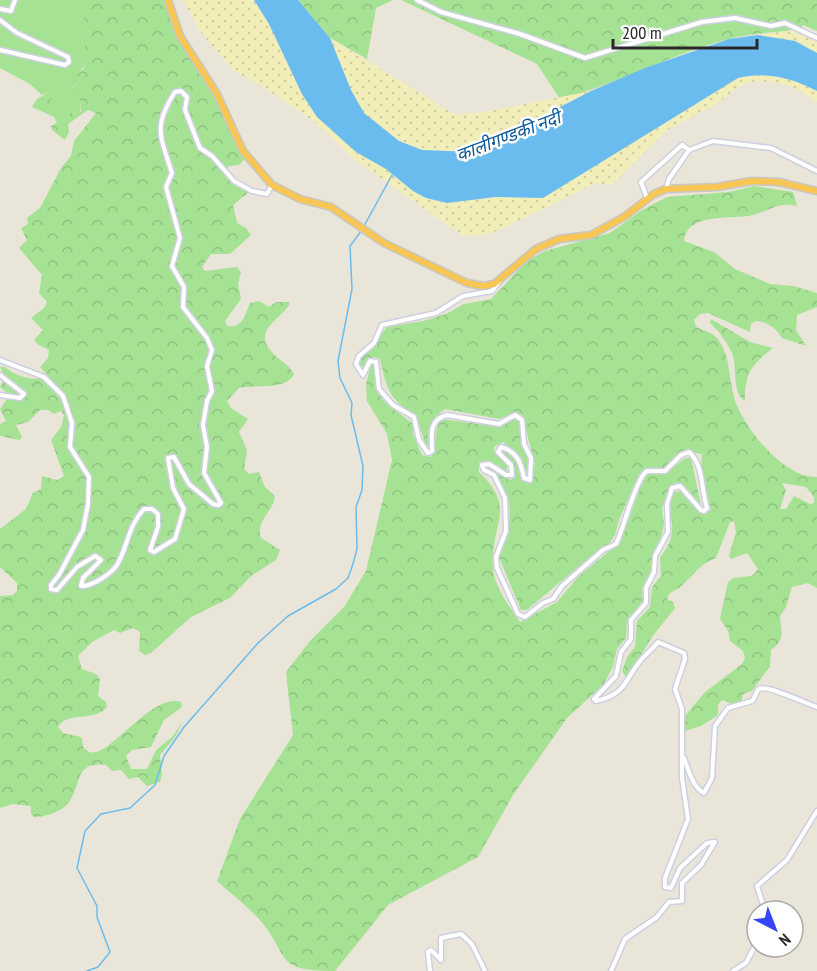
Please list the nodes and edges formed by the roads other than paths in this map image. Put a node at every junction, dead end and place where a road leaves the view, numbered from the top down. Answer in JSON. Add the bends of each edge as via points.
{"nodes":[{"id":1,"x":15,"y":0,"type":"edge"},
{"id":2,"x":168,"y":0,"type":"edge"},
{"id":3,"x":417,"y":0,"type":"edge"},
{"id":4,"x":0,"y":9,"type":"edge"},
{"id":5,"x":0,"y":20,"type":"edge"},
{"id":6,"x":817,"y":38,"type":"edge"},
{"id":7,"x":0,"y":50,"type":"edge"},
{"id":8,"x":689,"y":150,"type":"junction"},
{"id":9,"x":817,"y":171,"type":"edge"},
{"id":10,"x":272,"y":185,"type":"junction"},
{"id":11,"x":666,"y":189,"type":"junction"},
{"id":12,"x":817,"y":190,"type":"edge"},
{"id":13,"x":647,"y":198,"type":"junction"},
{"id":14,"x":501,"y":278,"type":"junction"},
{"id":15,"x":0,"y":360,"type":"edge"},
{"id":16,"x":0,"y":375,"type":"edge"},
{"id":17,"x":0,"y":395,"type":"edge"},
{"id":18,"x":817,"y":707,"type":"edge"},
{"id":19,"x":684,"y":757,"type":"junction"},
{"id":20,"x":817,"y":811,"type":"edge"},
{"id":21,"x":761,"y":899,"type":"edge"},
{"id":22,"x":748,"y":959,"type":"edge"},
{"id":23,"x":430,"y":971,"type":"edge"},
{"id":24,"x":485,"y":971,"type":"edge"},
{"id":25,"x":611,"y":971,"type":"edge"},
{"id":26,"x":733,"y":971,"type":"edge"}],
"edges":[{"from":1,"to":4,"type":"street","via":[[11,11]]},
{"from":2,"to":10,"type":"highway","via":[[180,36],[217,94],[243,151]]},
{"from":3,"to":6,"type":"street","via":[[441,12],[520,34],[580,57],[702,22],[735,18],[771,26],[785,23]]},
{"from":5,"to":7,"type":"street","via":[[17,33],[68,57],[69,62],[65,65]]},
{"from":8,"to":9,"type":"street","via":[[713,141],[759,145]]},
{"from":8,"to":11,"type":"street"},
{"from":8,"to":13,"type":"street","via":[[679,146],[641,182]]},
{"from":10,"to":14,"type":"highway","via":[[300,199],[331,207],[375,237],[467,283],[483,286]]},
{"from":10,"to":15,"type":"street","via":[[267,194],[260,194],[228,175],[200,148],[185,110],[187,97],[181,91],[175,92],[160,122],[159,137],[172,173],[166,187],[180,238],[172,266],[184,287],[183,307],[213,350],[207,366],[212,391],[203,425],[207,447],[204,473],[221,503],[213,504],[189,484],[174,457],[168,458],[173,488],[184,509],[178,534],[169,545],[150,550],[158,514],[144,509],[130,527],[112,570],[81,586],[83,578],[100,560],[95,556],[77,567],[57,590],[51,589],[83,530],[89,477],[70,447],[72,423],[63,396],[44,377]]},
{"from":11,"to":12,"type":"highway","via":[[753,181]]},
{"from":11,"to":13,"type":"highway"},
{"from":13,"to":14,"type":"highway","via":[[624,217],[591,235],[559,239],[537,249]]},
{"from":14,"to":19,"type":"street","via":[[489,293],[463,296],[442,311],[382,325],[374,343],[357,358],[356,368],[363,375],[370,361],[376,362],[379,389],[390,402],[414,417],[419,440],[428,453],[432,451],[433,425],[439,417],[499,424],[515,415],[522,420],[524,444],[531,458],[530,480],[524,478],[518,457],[504,447],[498,452],[511,465],[512,475],[489,464],[482,465],[494,475],[505,498],[507,523],[497,550],[497,568],[509,588],[515,610],[522,617],[553,599],[603,550],[616,544],[644,473],[665,471],[681,455],[693,454],[700,469],[700,486],[707,508],[701,510],[680,486],[672,488],[667,504],[668,532],[646,588],[646,603],[631,620],[631,639],[621,652],[616,676],[594,699],[601,700],[624,687],[658,642],[682,651],[685,659],[675,688],[682,709],[680,743]]},
{"from":16,"to":17,"type":"street","via":[[24,394],[20,398]]},
{"from":18,"to":19,"type":"street","via":[[783,692],[761,688],[752,701],[728,708],[715,726],[712,778],[704,793]]},
{"from":19,"to":25,"type":"street","via":[[682,785],[688,819],[664,878],[665,887],[671,888],[680,868],[707,843],[715,842],[701,865],[682,883],[682,901],[669,902],[657,917],[627,937]]},
{"from":20,"to":21,"type":"street","via":[[787,860],[757,886]]},
{"from":22,"to":26,"type":"street"},
{"from":23,"to":24,"type":"street","via":[[428,952],[431,950],[441,960],[441,938],[460,934],[472,944]]}]}
